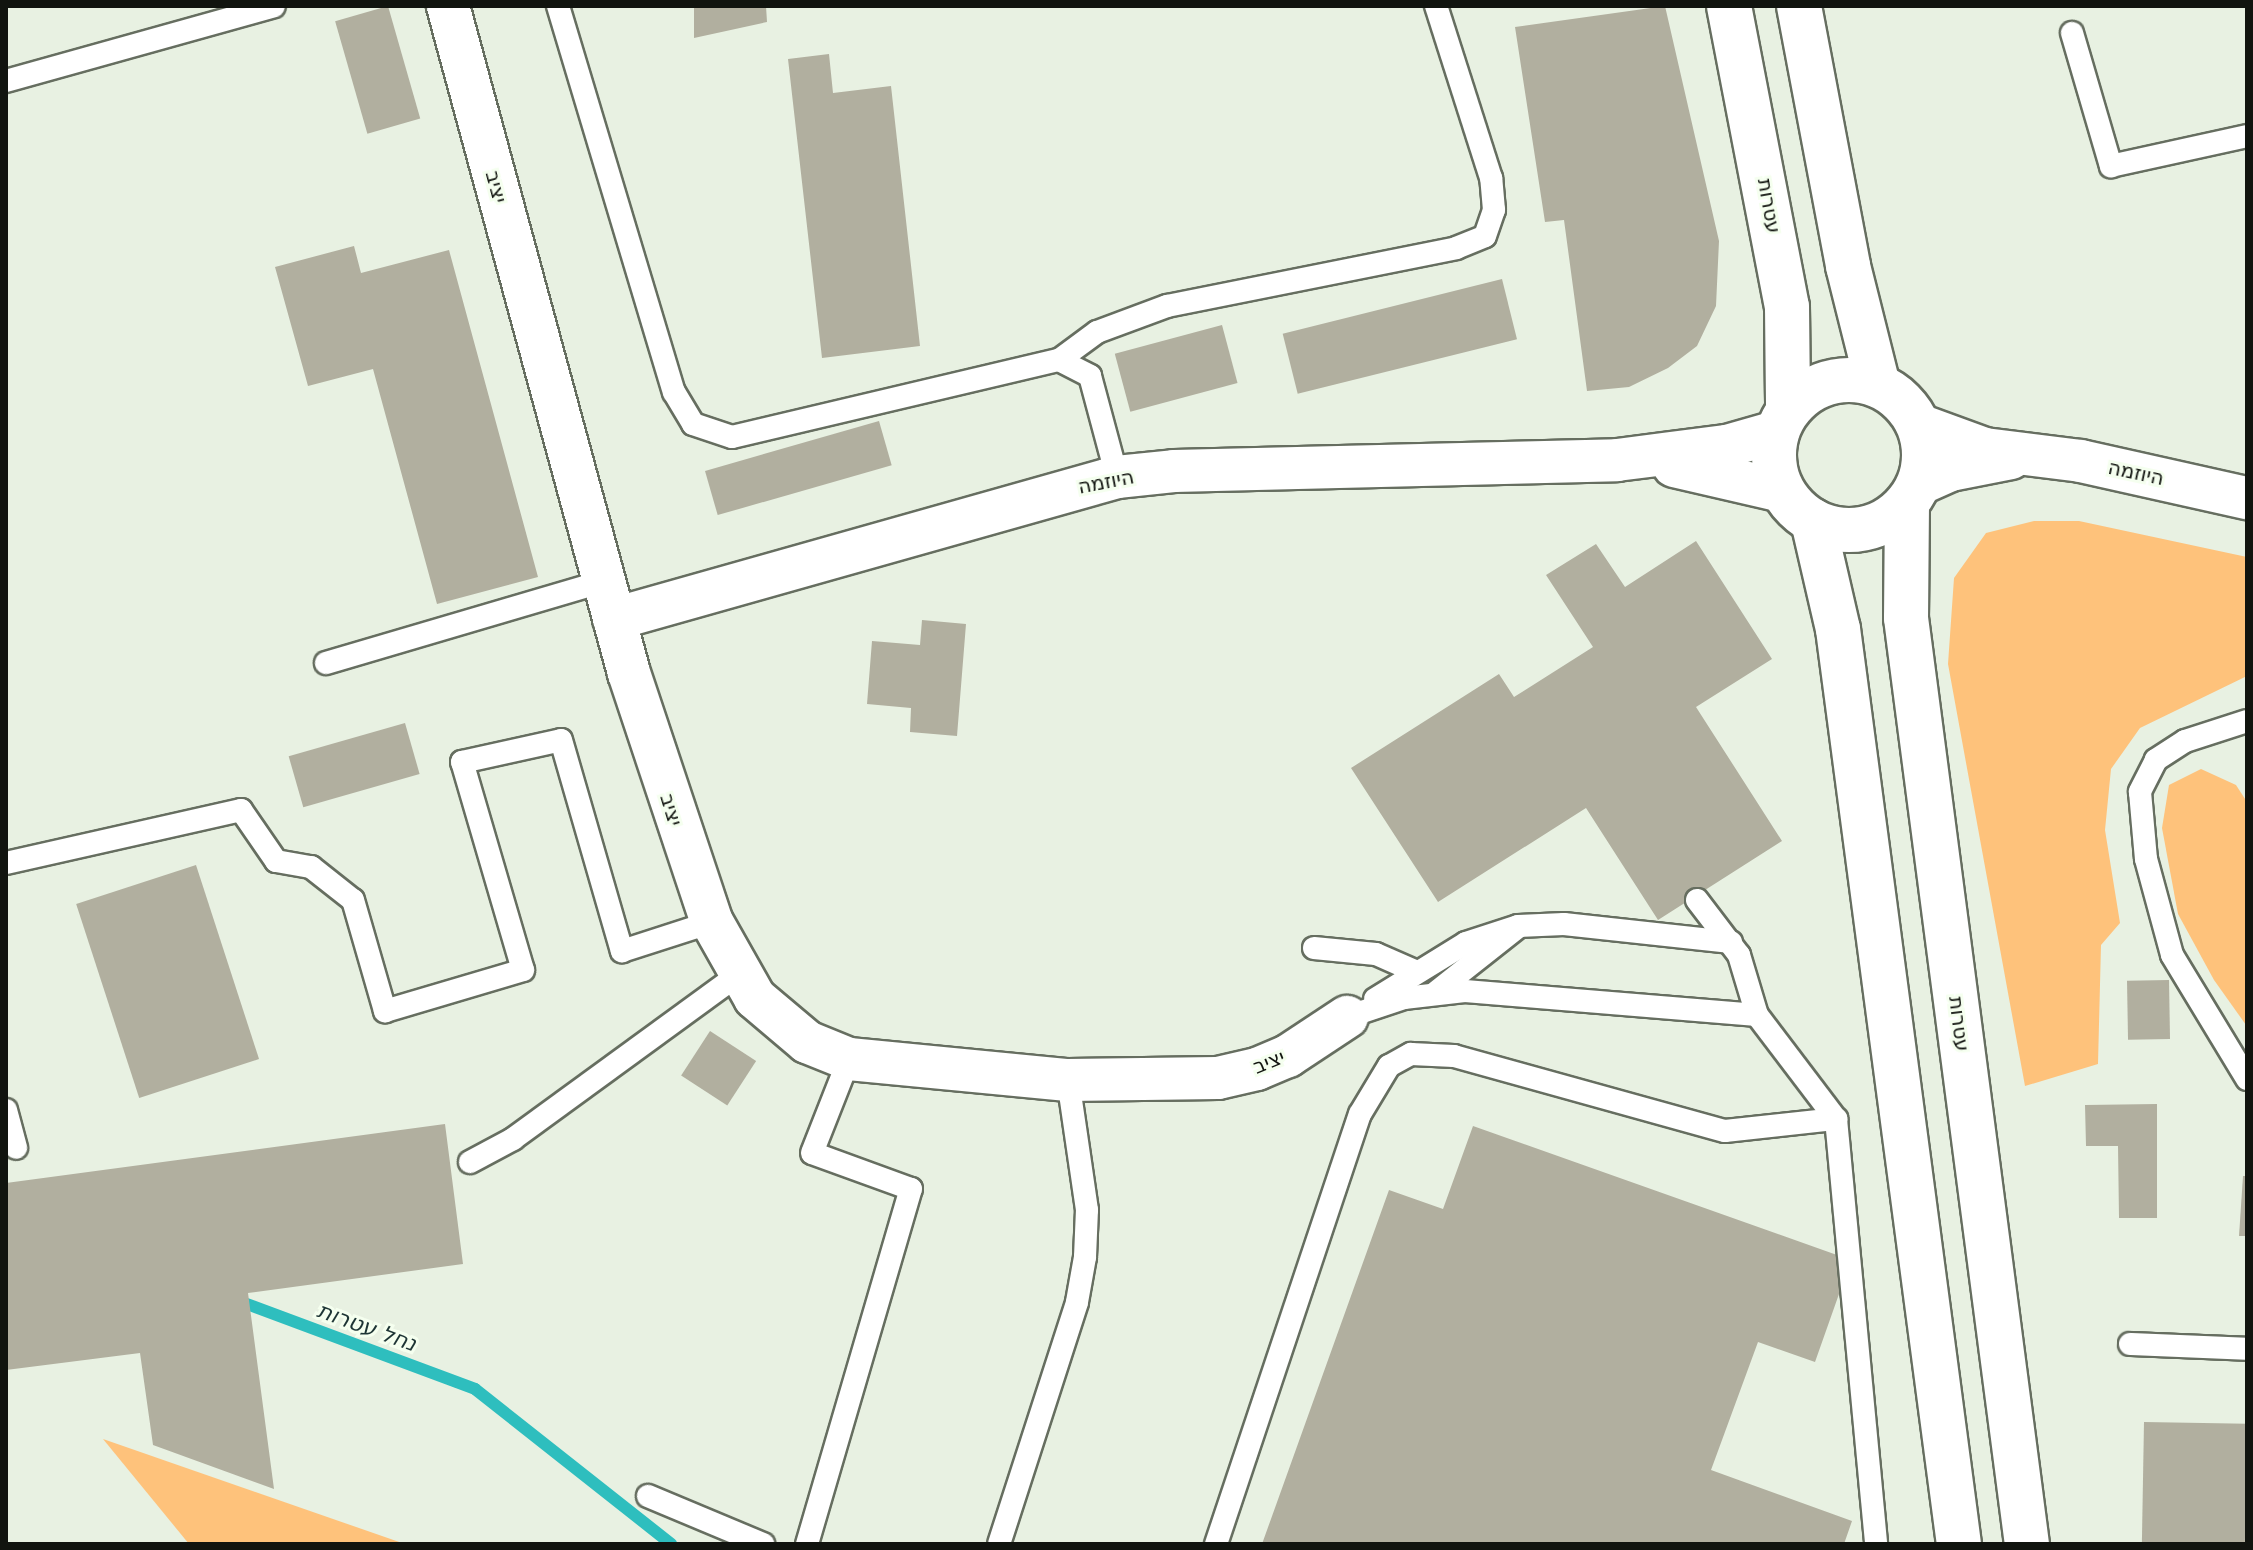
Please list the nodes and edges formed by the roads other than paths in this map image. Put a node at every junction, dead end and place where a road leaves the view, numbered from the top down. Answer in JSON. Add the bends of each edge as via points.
{"nodes":[{"id":1,"x":274,"y":6,"type":"edge"},
{"id":2,"x":448,"y":6,"type":"edge"},
{"id":3,"x":558,"y":6,"type":"edge"},
{"id":4,"x":1436,"y":6,"type":"edge"},
{"id":5,"x":1729,"y":6,"type":"edge"},
{"id":6,"x":1799,"y":6,"type":"edge"},
{"id":7,"x":2072,"y":33,"type":"dead end"},
{"id":8,"x":6,"y":81,"type":"edge"},
{"id":9,"x":2247,"y":136,"type":"edge"},
{"id":10,"x":1059,"y":360,"type":"junction"},
{"id":11,"x":1878,"y":385,"type":"junction"},
{"id":12,"x":1782,"y":420,"type":"junction"},
{"id":13,"x":1919,"y":425,"type":"junction"},
{"id":14,"x":2024,"y":456,"type":"junction"},
{"id":15,"x":1617,"y":460,"type":"junction"},
{"id":16,"x":1117,"y":477,"type":"junction"},
{"id":17,"x":1782,"y":491,"type":"junction"},
{"id":18,"x":1913,"y":494,"type":"junction"},
{"id":19,"x":2247,"y":498,"type":"edge"},
{"id":20,"x":1813,"y":521,"type":"junction"},
{"id":21,"x":609,"y":600,"type":"junction"},
{"id":22,"x":326,"y":663,"type":"dead end"},
{"id":23,"x":2247,"y":721,"type":"edge"},
{"id":24,"x":6,"y":863,"type":"edge"},
{"id":25,"x":1697,"y":900,"type":"dead end"},
{"id":26,"x":712,"y":922,"type":"junction"},
{"id":27,"x":1518,"y":926,"type":"junction"},
{"id":28,"x":1731,"y":942,"type":"junction"},
{"id":29,"x":1314,"y":948,"type":"dead end"},
{"id":30,"x":1417,"y":972,"type":"junction"},
{"id":31,"x":738,"y":975,"type":"junction"},
{"id":32,"x":1435,"y":993,"type":"junction"},
{"id":33,"x":1757,"y":1015,"type":"junction"},
{"id":34,"x":1347,"y":1017,"type":"junction"},
{"id":35,"x":849,"y":1059,"type":"junction"},
{"id":36,"x":2246,"y":1075,"type":"edge"},
{"id":37,"x":1068,"y":1080,"type":"junction"},
{"id":38,"x":6,"y":1110,"type":"edge"},
{"id":39,"x":1836,"y":1119,"type":"junction"},
{"id":40,"x":16,"y":1148,"type":"dead end"},
{"id":41,"x":470,"y":1162,"type":"dead end"},
{"id":42,"x":2130,"y":1344,"type":"dead end"},
{"id":43,"x":2247,"y":1349,"type":"edge"},
{"id":44,"x":648,"y":1496,"type":"dead end"},
{"id":45,"x":763,"y":1544,"type":"edge"},
{"id":46,"x":807,"y":1544,"type":"edge"},
{"id":47,"x":999,"y":1544,"type":"edge"},
{"id":48,"x":1216,"y":1544,"type":"edge"},
{"id":49,"x":1876,"y":1544,"type":"edge"},
{"id":50,"x":1959,"y":1544,"type":"edge"},
{"id":51,"x":2027,"y":1544,"type":"edge"}],
"edges":[{"from":1,"to":8,"type":"lane"},
{"from":2,"to":21,"type":"street","name":"יציב"},
{"from":3,"to":10,"type":"lane","via":[[674,392],[693,424],[732,437]]},
{"from":4,"to":10,"type":"lane","via":[[1491,178],[1494,210],[1485,236],[1456,248],[1167,306],[1097,332]]},
{"from":5,"to":12,"type":"street","name":"עטרות","via":[[1787,307]]},
{"from":6,"to":11,"type":"street","via":[[1848,266]]},
{"from":7,"to":9,"type":"lane","via":[[2111,166]]},
{"from":10,"to":16,"type":"lane","via":[[1090,376]]},
{"from":11,"to":12,"type":"street","via":[[1854,379],[1829,381]]},
{"from":11,"to":13,"type":"street","via":[[1896,395]]},
{"from":12,"to":15,"type":"street","name":"היוזמה","via":[[1727,446]]},
{"from":12,"to":17,"type":"street","via":[[1772,452]]},
{"from":13,"to":14,"type":"street","name":"היוזמה"},
{"from":13,"to":18,"type":"street","via":[[1924,465]]},
{"from":14,"to":18,"type":"street","name":"היוזמה","via":[[1951,470]]},
{"from":14,"to":19,"type":"street","name":"היוזמה","via":[[2081,461]]},
{"from":15,"to":16,"type":"street","name":"היוזמה","via":[[1174,471]]},
{"from":15,"to":17,"type":"street","name":"היוזמה","via":[[1733,476]]},
{"from":16,"to":21,"type":"street","name":"היוזמה"},
{"from":17,"to":20,"type":"street"},
{"from":18,"to":20,"type":"street","via":[[1887,520],[1863,529],[1838,530]]},
{"from":18,"to":51,"type":"street","name":"עטרות","via":[[1906,618]]},
{"from":20,"to":50,"type":"street","via":[[1838,629]]},
{"from":21,"to":22,"type":"lane"},
{"from":21,"to":26,"type":"street","name":"יציב","via":[[680,839]]},
{"from":23,"to":36,"type":"lane","via":[[2185,741],[2156,760],[2140,792],[2146,859],[2172,955]]},
{"from":24,"to":26,"type":"lane","via":[[241,810],[276,861],[311,867],[353,900],[385,1011],[523,970],[462,762],[561,740],[622,951]]},
{"from":25,"to":28,"type":"lane"},
{"from":26,"to":31,"type":"street","name":"יציב"},
{"from":27,"to":28,"type":"lane","via":[[1564,924]]},
{"from":27,"to":30,"type":"lane","via":[[1466,943]]},
{"from":27,"to":32,"type":"lane"},
{"from":28,"to":33,"type":"lane","via":[[1750,980]]},
{"from":29,"to":30,"type":"lane","via":[[1376,954]]},
{"from":30,"to":34,"type":"lane"},
{"from":31,"to":35,"type":"street","name":"יציב","via":[[778,1022],[807,1042]]},
{"from":31,"to":41,"type":"lane","via":[[513,1139]]},
{"from":32,"to":33,"type":"lane","via":[[1504,991]]},
{"from":32,"to":34,"type":"lane"},
{"from":33,"to":39,"type":"lane"},
{"from":34,"to":37,"type":"street","name":"יציב","via":[[1288,1056],[1218,1078]]},
{"from":35,"to":37,"type":"street","name":"יציב"},
{"from":35,"to":46,"type":"lane","via":[[812,1153],[911,1189]]},
{"from":37,"to":47,"type":"lane","via":[[1087,1210],[1085,1257],[1077,1302]]},
{"from":38,"to":40,"type":"lane"},
{"from":39,"to":48,"type":"lane","via":[[1725,1131],[1454,1056],[1411,1054],[1389,1066],[1360,1114]]},
{"from":39,"to":49,"type":"lane"},
{"from":42,"to":43,"type":"lane"},
{"from":44,"to":45,"type":"lane"}]}
